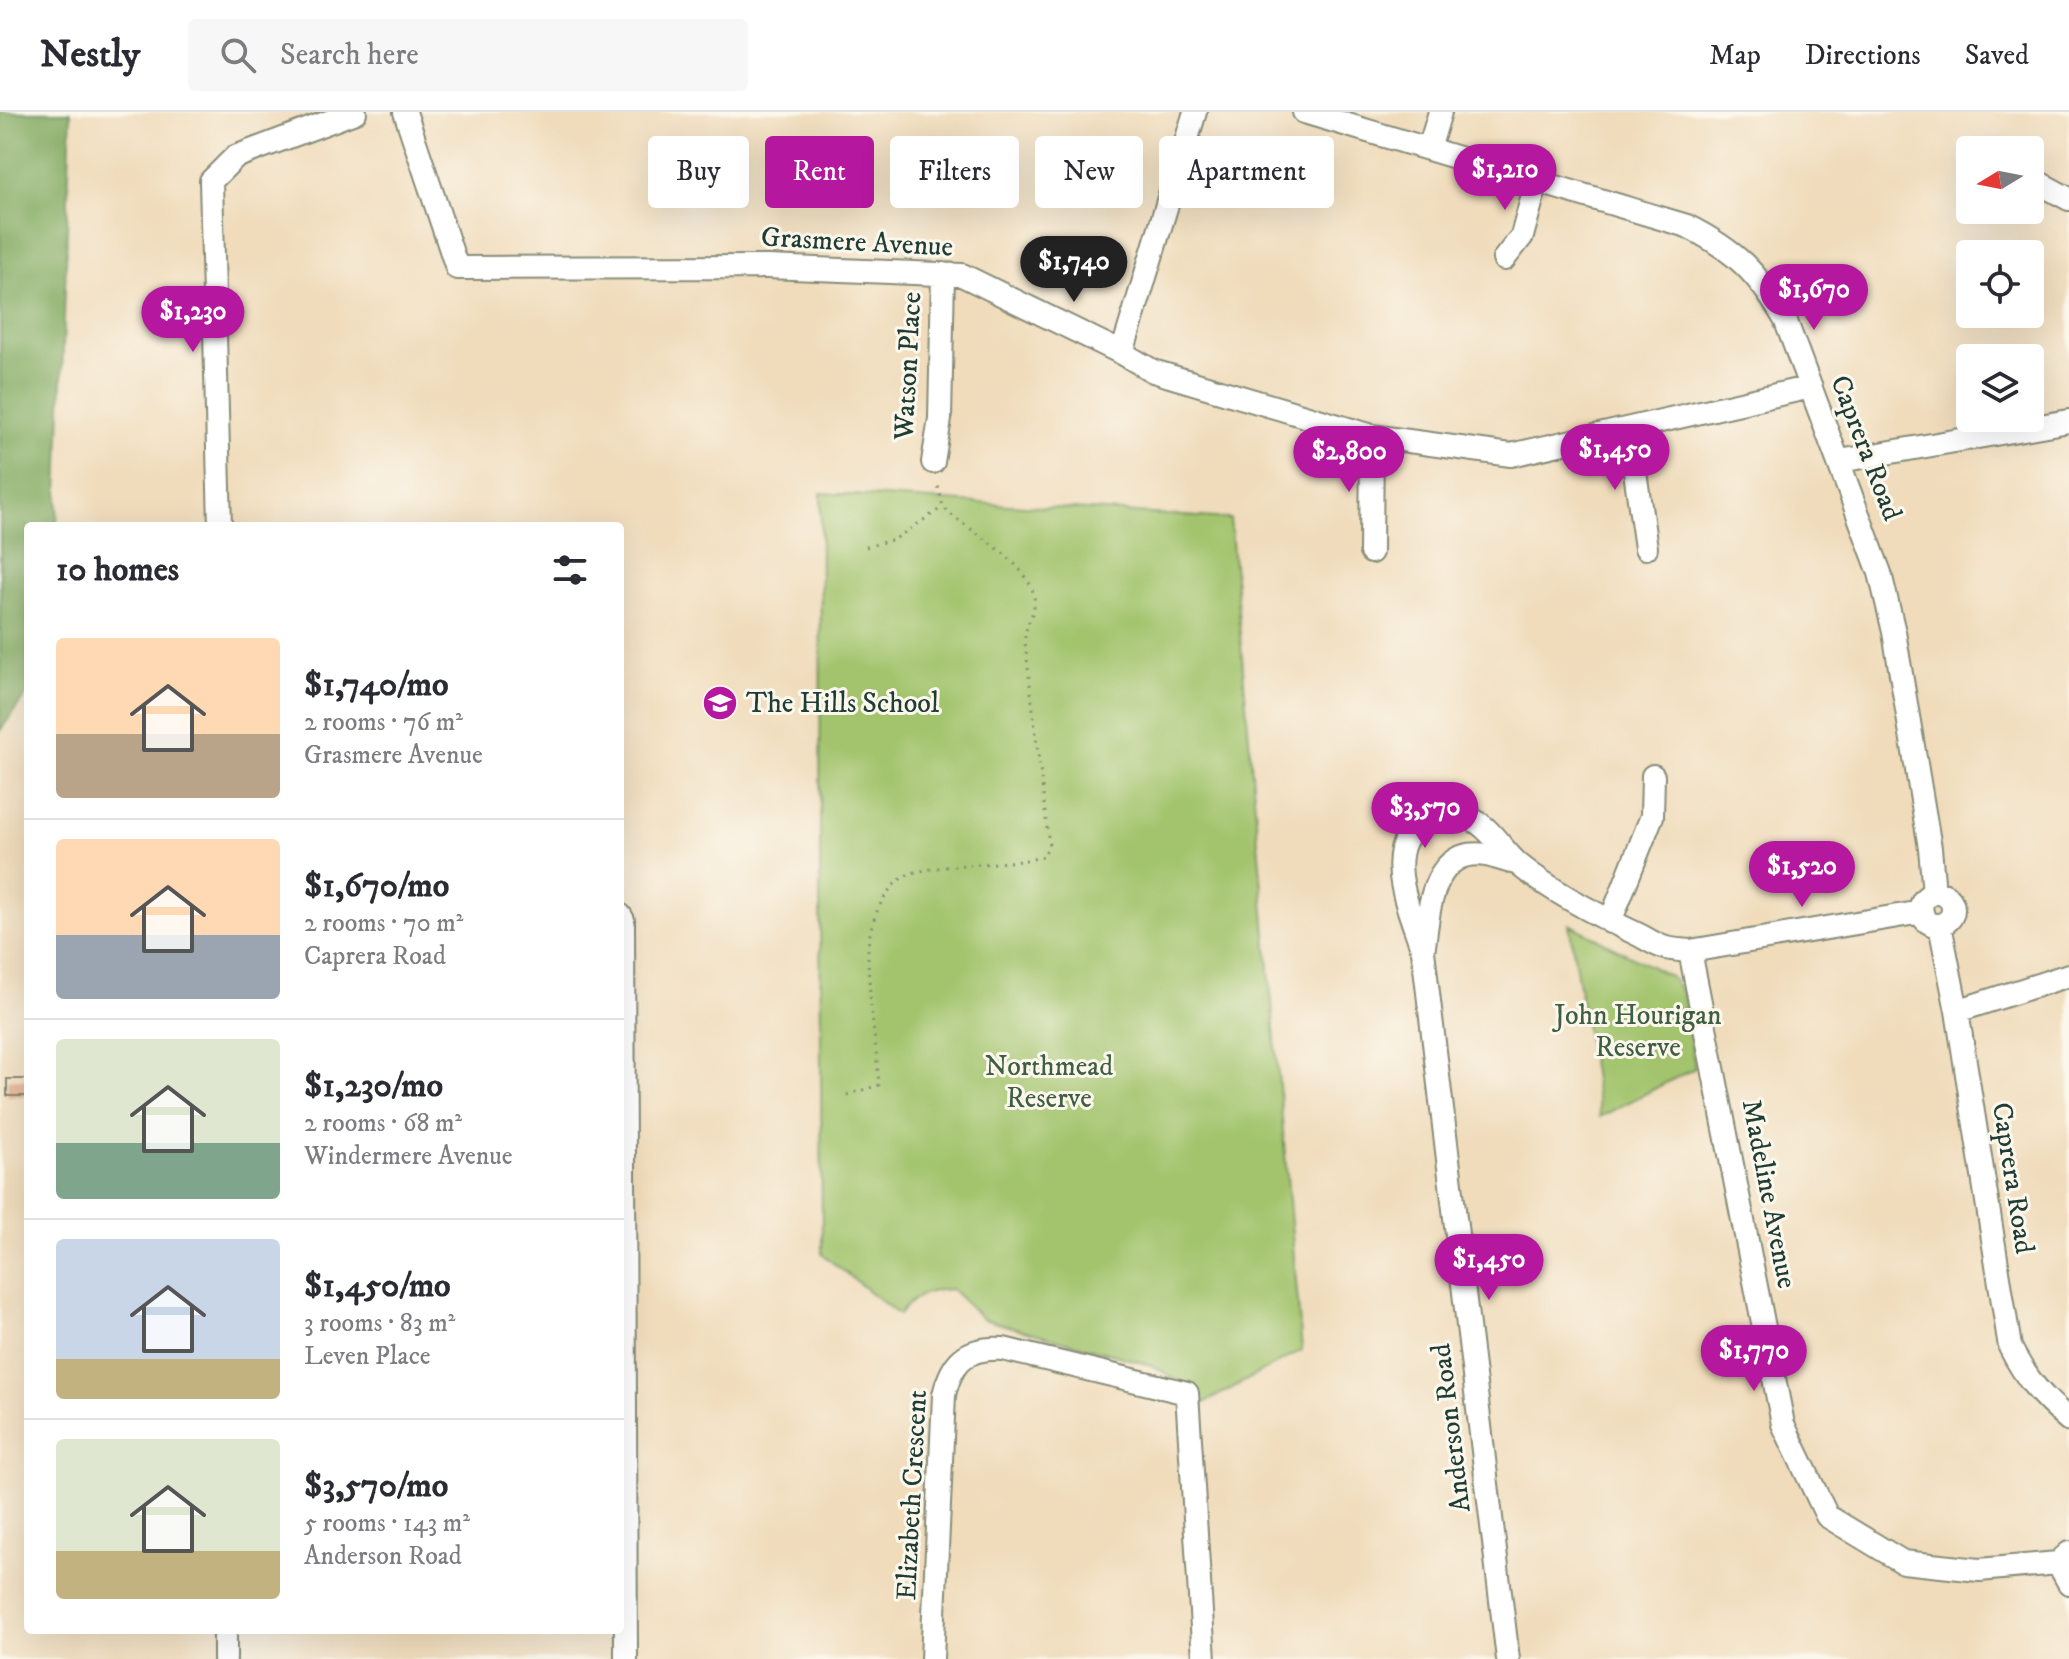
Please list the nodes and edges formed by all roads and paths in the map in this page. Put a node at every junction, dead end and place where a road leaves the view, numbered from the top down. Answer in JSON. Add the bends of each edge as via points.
{"nodes":[{"id":1,"x":355,"y":112,"type":"edge"},
{"id":2,"x":405,"y":112,"type":"edge"},
{"id":3,"x":1195,"y":112,"type":"edge"},
{"id":4,"x":1304,"y":112,"type":"edge"},
{"id":5,"x":1440,"y":112,"type":"edge"},
{"id":6,"x":1429,"y":149,"type":"junction"},
{"id":7,"x":1537,"y":181,"type":"junction"},
{"id":8,"x":2044,"y":186,"type":"edge"},
{"id":9,"x":2069,"y":199,"type":"edge"},
{"id":10,"x":1504,"y":259,"type":"dead end"},
{"id":11,"x":943,"y":274,"type":"junction"},
{"id":12,"x":1122,"y":353,"type":"junction"},
{"id":13,"x":1811,"y":387,"type":"junction"},
{"id":14,"x":2069,"y":421,"type":"edge"},
{"id":15,"x":1629,"y":430,"type":"junction"},
{"id":16,"x":1372,"y":436,"type":"junction"},
{"id":17,"x":1840,"y":461,"type":"junction"},
{"id":18,"x":933,"y":462,"type":"joint"},
{"id":19,"x":943,"y":507,"type":"junction"},
{"id":20,"x":220,"y":522,"type":"edge"},
{"id":21,"x":866,"y":547,"type":"dead end"},
{"id":22,"x":1646,"y":548,"type":"dead end"},
{"id":23,"x":1371,"y":552,"type":"dead end"},
{"id":24,"x":1653,"y":776,"type":"dead end"},
{"id":25,"x":1518,"y":864,"type":"junction"},
{"id":26,"x":1932,"y":910,"type":"junction"},
{"id":27,"x":1610,"y":922,"type":"junction"},
{"id":28,"x":1423,"y":951,"type":"junction"},
{"id":29,"x":1690,"y":951,"type":"junction"},
{"id":30,"x":2069,"y":975,"type":"edge"},
{"id":31,"x":1957,"y":1011,"type":"junction"},
{"id":32,"x":847,"y":1095,"type":"dead end"},
{"id":33,"x":624,"y":1288,"type":"edge"},
{"id":34,"x":2069,"y":1420,"type":"edge"},
{"id":35,"x":2063,"y":1558,"type":"edge"},
{"id":36,"x":2069,"y":1583,"type":"edge"},
{"id":37,"x":225,"y":1634,"type":"edge"},
{"id":38,"x":225,"y":1659,"type":"edge"},
{"id":39,"x":626,"y":1659,"type":"edge"},
{"id":40,"x":932,"y":1659,"type":"edge"},
{"id":41,"x":1204,"y":1659,"type":"edge"},
{"id":42,"x":1508,"y":1659,"type":"edge"}],
"edges":[{"from":1,"to":20,"type":"street","via":[[235,157],[211,181]]},
{"from":2,"to":11,"type":"street","name":"Grasmere Avenue","via":[[457,268],[768,267]]},
{"from":3,"to":12,"type":"street"},
{"from":4,"to":6,"type":"street","name":"Caprera Road"},
{"from":5,"to":6,"type":"street"},
{"from":6,"to":7,"type":"street","name":"Caprera Road"},
{"from":7,"to":10,"type":"street","via":[[1522,236]]},
{"from":7,"to":13,"type":"street","name":"Caprera Road","via":[[1687,226],[1720,243],[1767,288]]},
{"from":8,"to":9,"type":"street"},
{"from":11,"to":12,"type":"street","name":"Grasmere Avenue","via":[[962,275]]},
{"from":11,"to":18,"type":"street","name":"Watson Place","via":[[940,419]]},
{"from":12,"to":16,"type":"street","name":"Grasmere Avenue","via":[[1153,371]]},
{"from":13,"to":15,"type":"street","name":"Grasmere Avenue"},
{"from":13,"to":17,"type":"street","name":"Caprera Road"},
{"from":14,"to":17,"type":"street"},
{"from":15,"to":16,"type":"street","name":"Grasmere Avenue","via":[[1511,455]]},
{"from":15,"to":22,"type":"street"},
{"from":16,"to":23,"type":"street"},
{"from":17,"to":26,"type":"street","name":"Caprera Road","via":[[1880,573],[1894,632],[1930,848]]},
{"from":18,"to":19,"type":"path"},
{"from":19,"to":21,"type":"path","via":[[895,539]]},
{"from":19,"to":32,"type":"path","via":[[1009,558],[1034,595],[1024,631],[1049,845],[1043,857],[912,872],[897,882],[872,925],[868,949],[879,1085]]},
{"from":24,"to":27,"type":"street","via":[[1652,816]]},
{"from":25,"to":27,"type":"street","name":"Anderson Road"},
{"from":25,"to":28,"type":"street","name":"Anderson Road","via":[[1475,855],[1443,869],[1431,897]]},
{"from":25,"to":28,"type":"street","name":"Anderson Road","via":[[1477,822],[1463,816],[1433,818],[1408,834],[1400,857],[1402,878]]},
{"from":26,"to":29,"type":"street"},
{"from":26,"to":31,"type":"street","name":"Caprera Road"},
{"from":27,"to":29,"type":"street","name":"Anderson Road","via":[[1666,948]]},
{"from":28,"to":42,"type":"street","name":"Anderson Road"},
{"from":29,"to":35,"type":"street","name":"Madeline Avenue","via":[[1783,1424],[1827,1516],[1903,1562],[1979,1570]]},
{"from":30,"to":31,"type":"street"},
{"from":31,"to":34,"type":"street","name":"Caprera Road","via":[[2010,1347],[2043,1399]]},
{"from":33,"to":39,"type":"street"},
{"from":35,"to":36,"type":"street"},
{"from":37,"to":38,"type":"street"},
{"from":40,"to":41,"type":"street","name":"Elizabeth Crescent","via":[[944,1395],[953,1368],[986,1348],[1187,1393]]}]}
